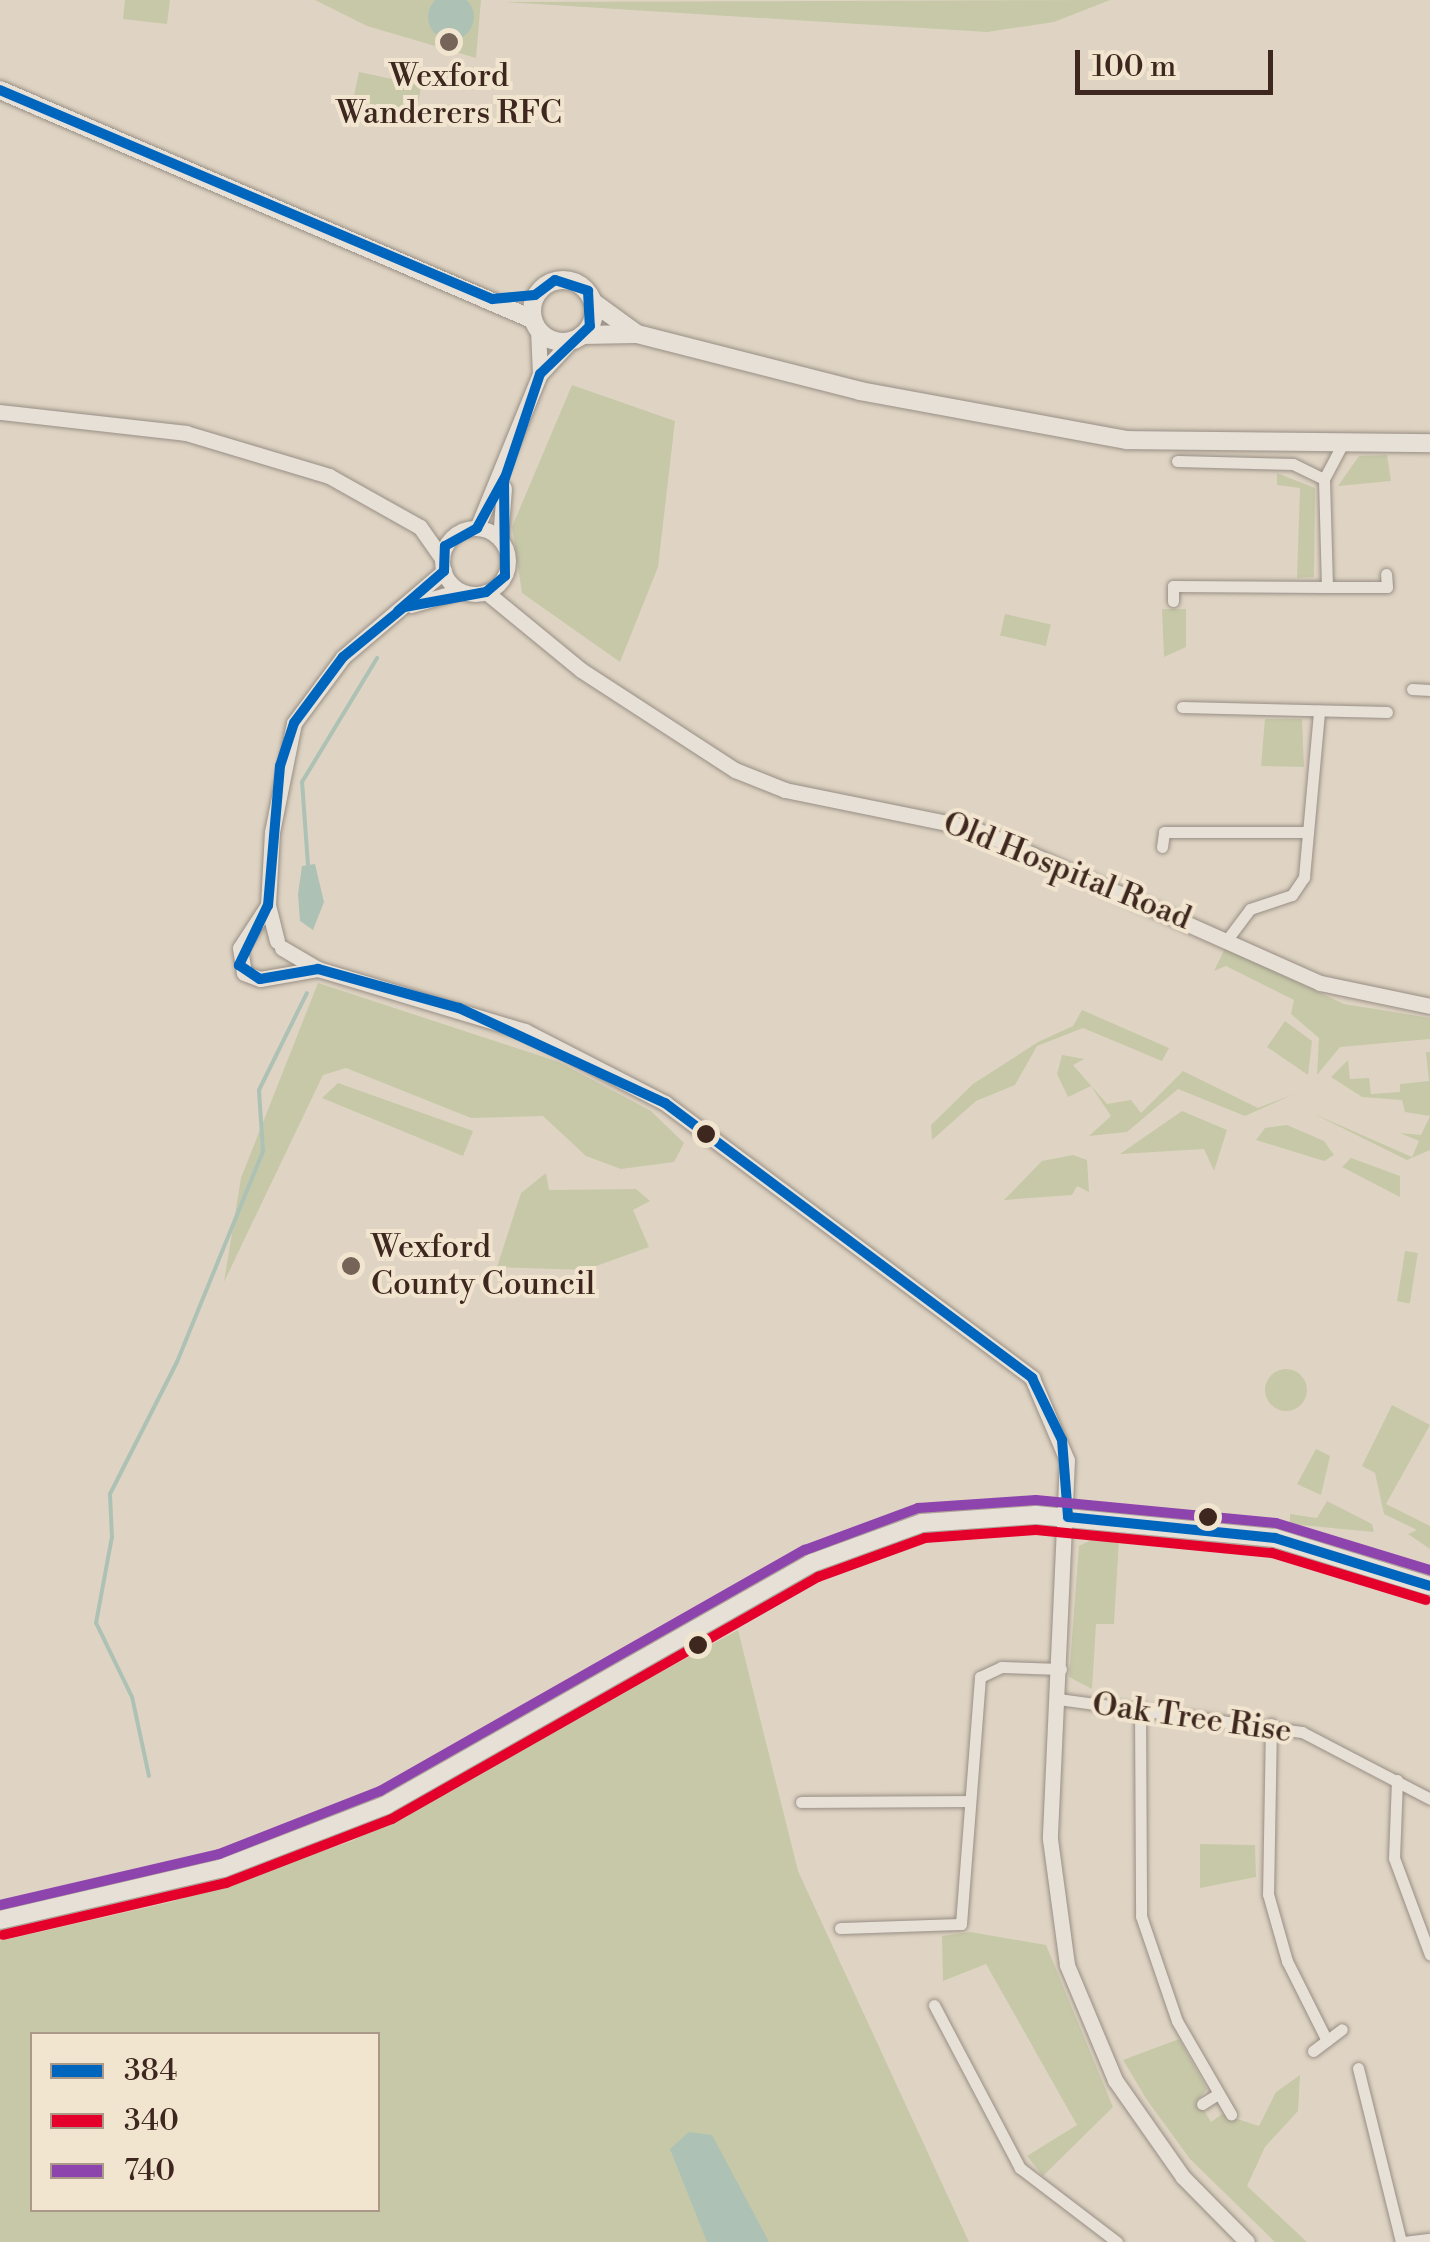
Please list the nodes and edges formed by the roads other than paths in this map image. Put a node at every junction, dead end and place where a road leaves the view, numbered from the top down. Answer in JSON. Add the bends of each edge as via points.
{"nodes":[{"id":1,"x":0,"y":90,"type":"edge"},
{"id":2,"x":535,"y":295,"type":"junction"},
{"id":3,"x":492,"y":299,"type":"junction"},
{"id":4,"x":593,"y":302,"type":"junction"},
{"id":5,"x":535,"y":324,"type":"junction"},
{"id":6,"x":637,"y":334,"type":"junction"},
{"id":7,"x":576,"y":338,"type":"junction"},
{"id":8,"x":540,"y":374,"type":"junction"},
{"id":9,"x":0,"y":412,"type":"edge"},
{"id":10,"x":1430,"y":442,"type":"edge"},
{"id":11,"x":1343,"y":443,"type":"junction"},
{"id":12,"x":1177,"y":460,"type":"dead end"},
{"id":13,"x":1324,"y":479,"type":"junction"},
{"id":14,"x":504,"y":481,"type":"junction"},
{"id":15,"x":420,"y":526,"type":"junction"},
{"id":16,"x":477,"y":528,"type":"junction"},
{"id":17,"x":453,"y":536,"type":"junction"},
{"id":18,"x":500,"y":539,"type":"junction"},
{"id":19,"x":443,"y":565,"type":"junction"},
{"id":20,"x":1386,"y":574,"type":"dead end"},
{"id":21,"x":505,"y":576,"type":"junction"},
{"id":22,"x":1327,"y":587,"type":"junction"},
{"id":23,"x":460,"y":590,"type":"junction"},
{"id":24,"x":486,"y":592,"type":"junction"},
{"id":25,"x":1172,"y":601,"type":"dead end"},
{"id":26,"x":508,"y":604,"type":"junction"},
{"id":27,"x":404,"y":607,"type":"junction"},
{"id":28,"x":1412,"y":690,"type":"dead end"},
{"id":29,"x":1430,"y":690,"type":"edge"},
{"id":30,"x":1182,"y":707,"type":"dead end"},
{"id":31,"x":1319,"y":712,"type":"junction"},
{"id":32,"x":1387,"y":712,"type":"dead end"},
{"id":33,"x":1308,"y":832,"type":"junction"},
{"id":34,"x":1162,"y":847,"type":"dead end"},
{"id":35,"x":268,"y":905,"type":"junction"},
{"id":36,"x":252,"y":935,"type":"junction"},
{"id":37,"x":1228,"y":937,"type":"junction"},
{"id":38,"x":280,"y":944,"type":"junction"},
{"id":39,"x":318,"y":969,"type":"junction"},
{"id":40,"x":277,"y":973,"type":"junction"},
{"id":41,"x":1430,"y":1006,"type":"edge"},
{"id":42,"x":1068,"y":1517,"type":"junction"},
{"id":43,"x":1430,"y":1586,"type":"edge"},
{"id":44,"x":1061,"y":1669,"type":"junction"},
{"id":45,"x":1058,"y":1699,"type":"junction"},
{"id":46,"x":1140,"y":1707,"type":"junction"},
{"id":47,"x":1270,"y":1724,"type":"junction"},
{"id":48,"x":1397,"y":1780,"type":"junction"},
{"id":49,"x":1430,"y":1799,"type":"edge"},
{"id":50,"x":969,"y":1800,"type":"junction"},
{"id":51,"x":800,"y":1802,"type":"dead end"},
{"id":52,"x":0,"y":1920,"type":"edge"},
{"id":53,"x":840,"y":1928,"type":"dead end"},
{"id":54,"x":1430,"y":1955,"type":"edge"},
{"id":55,"x":934,"y":2005,"type":"dead end"},
{"id":56,"x":1342,"y":2030,"type":"dead end"},
{"id":57,"x":1327,"y":2040,"type":"junction"},
{"id":58,"x":1314,"y":2051,"type":"dead end"},
{"id":59,"x":1358,"y":2068,"type":"dead end"},
{"id":60,"x":1218,"y":2094,"type":"junction"},
{"id":61,"x":1202,"y":2104,"type":"dead end"},
{"id":62,"x":1230,"y":2114,"type":"dead end"},
{"id":63,"x":1430,"y":2239,"type":"edge"},
{"id":64,"x":1117,"y":2242,"type":"edge"},
{"id":65,"x":1247,"y":2242,"type":"edge"},
{"id":66,"x":1402,"y":2242,"type":"edge"}],
"edges":[{"from":1,"to":3,"type":"main road"},
{"from":2,"to":3,"type":"main road"},
{"from":2,"to":4,"type":"main road","via":[[567,279]]},
{"from":2,"to":5,"type":"main road"},
{"from":3,"to":5,"type":"main road"},
{"from":4,"to":6,"type":"main road"},
{"from":4,"to":7,"type":"main road"},
{"from":5,"to":7,"type":"main road"},
{"from":5,"to":8,"type":"street"},
{"from":6,"to":7,"type":"main road"},
{"from":6,"to":11,"type":"main road","via":[[1042,427],[1200,444]]},
{"from":7,"to":8,"type":"street"},
{"from":8,"to":14,"type":"street"},
{"from":9,"to":15,"type":"street","via":[[186,433],[329,476]]},
{"from":10,"to":11,"type":"main road"},
{"from":11,"to":13,"type":"street"},
{"from":12,"to":13,"type":"street","via":[[1293,464]]},
{"from":13,"to":22,"type":"street"},
{"from":14,"to":16,"type":"street"},
{"from":14,"to":18,"type":"street"},
{"from":15,"to":17,"type":"street"},
{"from":15,"to":19,"type":"street"},
{"from":16,"to":17,"type":"street"},
{"from":16,"to":18,"type":"street"},
{"from":17,"to":19,"type":"street"},
{"from":18,"to":21,"type":"street"},
{"from":19,"to":23,"type":"street"},
{"from":19,"to":27,"type":"street"},
{"from":20,"to":22,"type":"street","via":[[1387,587]]},
{"from":21,"to":24,"type":"street"},
{"from":21,"to":26,"type":"street"},
{"from":22,"to":25,"type":"street","via":[[1173,586]]},
{"from":23,"to":24,"type":"street"},
{"from":23,"to":27,"type":"street"},
{"from":24,"to":26,"type":"street","name":"Old Hospital Road"},
{"from":26,"to":37,"type":"street","name":"Old Hospital Road","via":[[582,670],[735,770],[784,790],[972,828]]},
{"from":27,"to":35,"type":"street","via":[[343,657],[294,723],[280,766]]},
{"from":28,"to":29,"type":"street"},
{"from":30,"to":31,"type":"street"},
{"from":31,"to":32,"type":"street"},
{"from":31,"to":33,"type":"street"},
{"from":33,"to":34,"type":"street","via":[[1164,832]]},
{"from":33,"to":37,"type":"street","via":[[1300,887],[1250,908]]},
{"from":35,"to":36,"type":"street"},
{"from":35,"to":38,"type":"street"},
{"from":36,"to":38,"type":"street"},
{"from":36,"to":40,"type":"street","via":[[238,956],[244,972]]},
{"from":37,"to":41,"type":"street","name":"Old Hospital Road","via":[[1362,998]]},
{"from":38,"to":39,"type":"street"},
{"from":38,"to":40,"type":"street"},
{"from":39,"to":40,"type":"street"},
{"from":39,"to":42,"type":"street","via":[[497,1021],[594,1064],[870,1251],[1032,1378],[1062,1440]]},
{"from":42,"to":43,"type":"main road","via":[[1275,1538]]},
{"from":42,"to":44,"type":"street"},
{"from":42,"to":52,"type":"main road","via":[[968,1517],[875,1535],[386,1805],[223,1868]]},
{"from":44,"to":45,"type":"street"},
{"from":44,"to":50,"type":"street","via":[[1002,1667],[980,1677]]},
{"from":45,"to":46,"type":"street","name":"Oak Tree Rise"},
{"from":45,"to":65,"type":"street","via":[[1050,1838],[1067,1966],[1116,2080],[1183,2177]]},
{"from":46,"to":47,"type":"street","name":"Oak Tree Rise"},
{"from":46,"to":60,"type":"street","via":[[1134,1858],[1141,1916],[1177,2021]]},
{"from":47,"to":48,"type":"street","name":"Oak Tree Rise"},
{"from":47,"to":57,"type":"street","via":[[1268,1894],[1288,1964]]},
{"from":48,"to":49,"type":"street","name":"Oak Tree Rise"},
{"from":48,"to":54,"type":"street","via":[[1394,1858]]},
{"from":50,"to":51,"type":"street"},
{"from":50,"to":53,"type":"street","via":[[961,1924]]},
{"from":55,"to":64,"type":"street","via":[[1026,2176]]},
{"from":56,"to":57,"type":"street"},
{"from":57,"to":58,"type":"street"},
{"from":59,"to":66,"type":"street"},
{"from":60,"to":61,"type":"street"},
{"from":60,"to":62,"type":"street"},
{"from":63,"to":66,"type":"street"}]}
